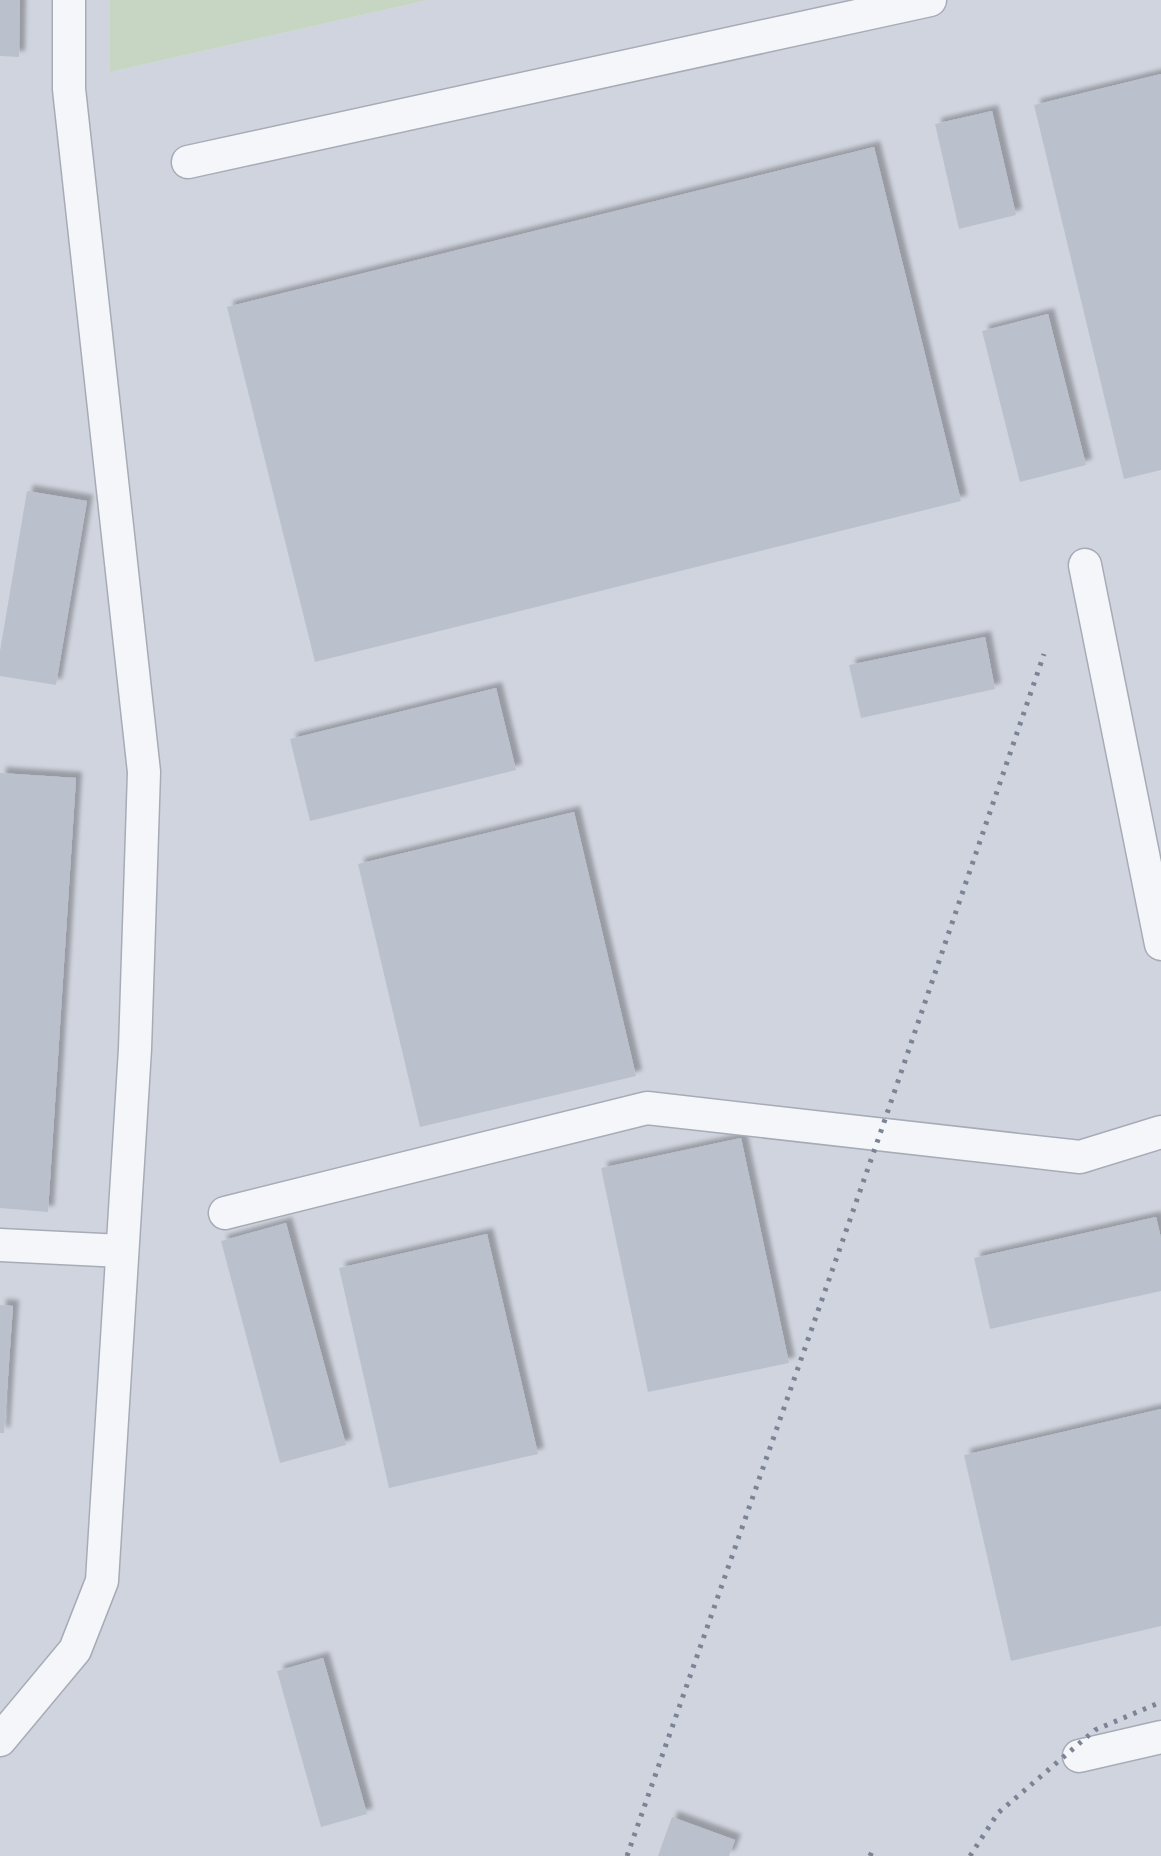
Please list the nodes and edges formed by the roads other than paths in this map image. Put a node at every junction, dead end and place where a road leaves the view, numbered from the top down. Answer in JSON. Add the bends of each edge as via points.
{"nodes":[{"id":1,"x":69,"y":0,"type":"edge"},
{"id":2,"x":930,"y":0,"type":"edge"},
{"id":3,"x":188,"y":162,"type":"dead end"},
{"id":4,"x":1085,"y":565,"type":"dead end"},
{"id":5,"x":1161,"y":944,"type":"edge"},
{"id":6,"x":1161,"y":1132,"type":"edge"},
{"id":7,"x":225,"y":1213,"type":"dead end"},
{"id":8,"x":0,"y":1245,"type":"edge"},
{"id":9,"x":122,"y":1251,"type":"junction"},
{"id":10,"x":1161,"y":1737,"type":"edge"},
{"id":11,"x":0,"y":1740,"type":"edge"},
{"id":12,"x":1079,"y":1756,"type":"dead end"}],
"edges":[{"from":1,"to":9,"type":"lane","via":[[69,89],[144,772],[135,1049]]},
{"from":2,"to":3,"type":"lane"},
{"from":4,"to":5,"type":"lane"},
{"from":6,"to":7,"type":"lane","via":[[1080,1157],[647,1108]]},
{"from":8,"to":9,"type":"lane"},
{"from":9,"to":11,"type":"lane","via":[[102,1581],[75,1650]]},
{"from":10,"to":12,"type":"lane"}]}
